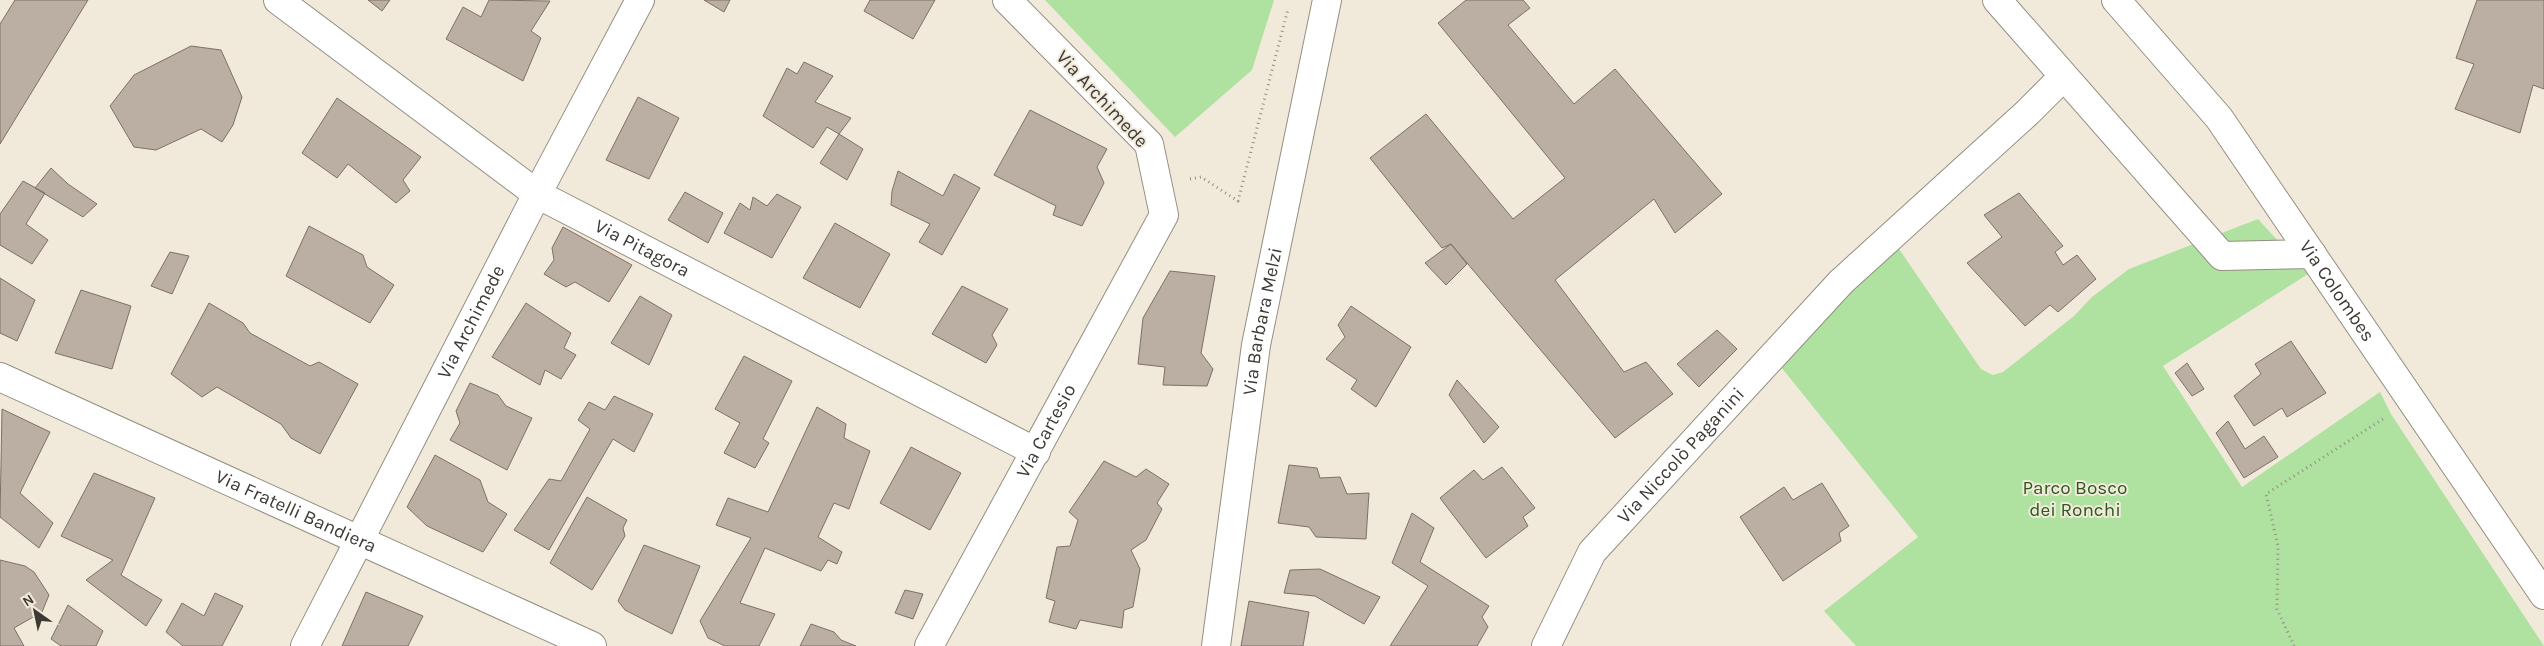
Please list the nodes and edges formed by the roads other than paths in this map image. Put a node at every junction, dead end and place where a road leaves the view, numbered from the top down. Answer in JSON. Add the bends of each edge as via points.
{"nodes":[{"id":1,"x":278,"y":0,"type":"edge"},
{"id":2,"x":640,"y":0,"type":"edge"},
{"id":3,"x":1007,"y":0,"type":"edge"},
{"id":4,"x":1327,"y":0,"type":"edge"},
{"id":5,"x":1997,"y":0,"type":"edge"},
{"id":6,"x":2116,"y":0,"type":"edge"},
{"id":7,"x":2063,"y":77,"type":"junction"},
{"id":8,"x":537,"y":194,"type":"junction"},
{"id":9,"x":1164,"y":215,"type":"joint"},
{"id":10,"x":2312,"y":254,"type":"junction"},
{"id":11,"x":0,"y":377,"type":"edge"},
{"id":12,"x":1036,"y":452,"type":"junction"},
{"id":13,"x":361,"y":539,"type":"junction"},
{"id":14,"x":2544,"y":595,"type":"edge"},
{"id":15,"x":305,"y":646,"type":"edge"},
{"id":16,"x":592,"y":646,"type":"edge"},
{"id":17,"x":930,"y":646,"type":"edge"},
{"id":18,"x":1216,"y":646,"type":"edge"},
{"id":19,"x":1546,"y":646,"type":"edge"}],
"edges":[{"from":1,"to":8,"type":"street","name":"Via Pitagora"},
{"from":2,"to":8,"type":"street","name":"Via Archimede"},
{"from":3,"to":9,"type":"street","name":"Via Archimede","via":[[1149,144]]},
{"from":4,"to":18,"type":"street","name":"Via Barbara Melzi","via":[[1256,345]]},
{"from":5,"to":7,"type":"street"},
{"from":6,"to":10,"type":"street","name":"Via Colombes","via":[[2219,118]]},
{"from":7,"to":10,"type":"street","via":[[2222,256]]},
{"from":7,"to":19,"type":"street","name":"Via Niccolò Paganini","via":[[1841,282],[1592,552]]},
{"from":8,"to":12,"type":"street","name":"Via Pitagora"},
{"from":8,"to":13,"type":"street","name":"Via Archimede"},
{"from":9,"to":12,"type":"street","name":"Via Cartesio"},
{"from":10,"to":14,"type":"street","name":"Via Colombes"},
{"from":11,"to":13,"type":"street","name":"Via Fratelli Bandiera"},
{"from":12,"to":17,"type":"street","name":"Via Cartesio"},
{"from":13,"to":15,"type":"street","name":"Via Archimede"},
{"from":13,"to":16,"type":"street","name":"Via Fratelli Bandiera"}]}
